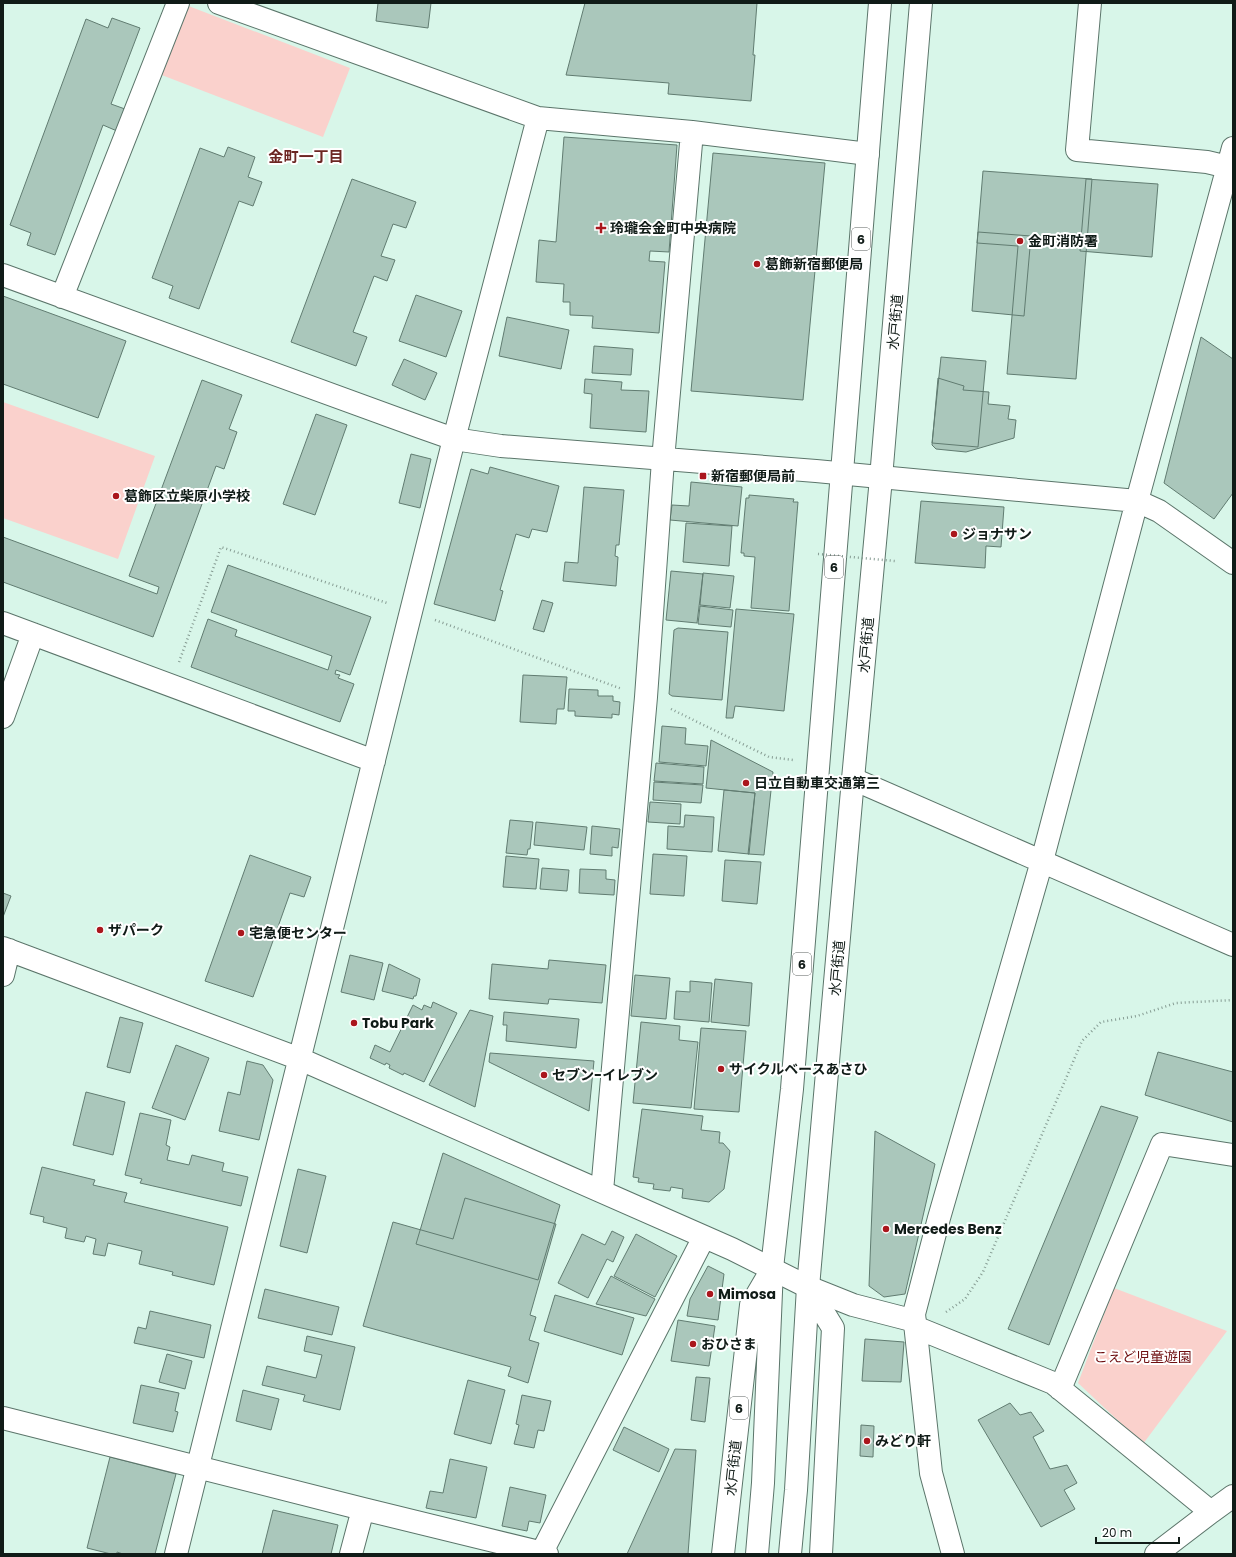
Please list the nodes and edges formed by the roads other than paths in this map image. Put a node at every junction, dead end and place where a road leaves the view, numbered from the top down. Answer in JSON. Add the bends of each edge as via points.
{"nodes":[{"id":1,"x":178,"y":3,"type":"edge"},
{"id":2,"x":219,"y":3,"type":"edge"},
{"id":3,"x":880,"y":3,"type":"edge"},
{"id":4,"x":922,"y":3,"type":"edge"},
{"id":5,"x":1090,"y":3,"type":"edge"},
{"id":6,"x":538,"y":118,"type":"junction"},
{"id":7,"x":692,"y":132,"type":"junction"},
{"id":8,"x":868,"y":154,"type":"junction"},
{"id":9,"x":1230,"y":170,"type":"edge"},
{"id":10,"x":3,"y":275,"type":"edge"},
{"id":11,"x":62,"y":297,"type":"junction"},
{"id":12,"x":454,"y":439,"type":"junction"},
{"id":13,"x":664,"y":460,"type":"junction"},
{"id":14,"x":841,"y":474,"type":"junction"},
{"id":15,"x":881,"y":478,"type":"junction"},
{"id":16,"x":1137,"y":501,"type":"junction"},
{"id":17,"x":1233,"y":563,"type":"edge"},
{"id":18,"x":3,"y":623,"type":"edge"},
{"id":19,"x":33,"y":634,"type":"junction"},
{"id":20,"x":3,"y":717,"type":"edge"},
{"id":21,"x":374,"y":761,"type":"junction"},
{"id":22,"x":853,"y":779,"type":"junction"},
{"id":23,"x":1042,"y":862,"type":"junction"},
{"id":24,"x":1233,"y":944,"type":"edge"},
{"id":25,"x":6,"y":949,"type":"edge"},
{"id":26,"x":3,"y":975,"type":"edge"},
{"id":27,"x":300,"y":1059,"type":"junction"},
{"id":28,"x":1233,"y":1155,"type":"edge"},
{"id":29,"x":602,"y":1191,"type":"junction"},
{"id":30,"x":704,"y":1237,"type":"junction"},
{"id":31,"x":772,"y":1268,"type":"junction"},
{"id":32,"x":808,"y":1286,"type":"junction"},
{"id":33,"x":917,"y":1326,"type":"junction"},
{"id":34,"x":1060,"y":1389,"type":"junction"},
{"id":35,"x":3,"y":1418,"type":"edge"},
{"id":36,"x":198,"y":1467,"type":"junction"},
{"id":37,"x":1233,"y":1496,"type":"edge"},
{"id":38,"x":363,"y":1509,"type":"junction"},
{"id":39,"x":1211,"y":1512,"type":"junction"},
{"id":40,"x":543,"y":1553,"type":"edge"},
{"id":41,"x":176,"y":1554,"type":"edge"},
{"id":42,"x":351,"y":1554,"type":"edge"},
{"id":43,"x":723,"y":1554,"type":"edge"},
{"id":44,"x":757,"y":1554,"type":"edge"},
{"id":45,"x":790,"y":1554,"type":"edge"},
{"id":46,"x":821,"y":1554,"type":"edge"},
{"id":47,"x":953,"y":1554,"type":"edge"},
{"id":48,"x":1156,"y":1554,"type":"edge"}],
"edges":[{"from":1,"to":11,"type":"main road"},
{"from":2,"to":6,"type":"main road"},
{"from":3,"to":8,"type":"main road","name":"水戸街道","number":"6"},
{"from":4,"to":15,"type":"main road","name":"水戸街道"},
{"from":5,"to":9,"type":"main road","via":[[1078,150],[1207,162]]},
{"from":6,"to":7,"type":"main road"},
{"from":6,"to":12,"type":"main road"},
{"from":7,"to":8,"type":"main road"},
{"from":7,"to":13,"type":"main road"},
{"from":8,"to":14,"type":"main road","name":"水戸街道","number":"6"},
{"from":9,"to":16,"type":"main road"},
{"from":10,"to":11,"type":"main road"},
{"from":11,"to":12,"type":"main road"},
{"from":12,"to":13,"type":"main road","via":[[501,446]]},
{"from":12,"to":21,"type":"main road"},
{"from":13,"to":14,"type":"main road"},
{"from":13,"to":29,"type":"main road","via":[[646,697]]},
{"from":14,"to":15,"type":"main road"},
{"from":14,"to":31,"type":"main road","name":"水戸街道","number":"6","via":[[792,1089]]},
{"from":15,"to":16,"type":"main road"},
{"from":15,"to":22,"type":"main road","name":"水戸街道"},
{"from":16,"to":17,"type":"main road","via":[[1159,511]]},
{"from":16,"to":23,"type":"main road"},
{"from":18,"to":19,"type":"main road"},
{"from":19,"to":20,"type":"main road"},
{"from":19,"to":21,"type":"main road"},
{"from":21,"to":27,"type":"main road"},
{"from":22,"to":23,"type":"main road"},
{"from":22,"to":32,"type":"main road","name":"水戸街道"},
{"from":23,"to":24,"type":"main road"},
{"from":23,"to":33,"type":"main road","via":[[939,1218],[914,1314]]},
{"from":25,"to":26,"type":"main road"},
{"from":25,"to":27,"type":"main road"},
{"from":27,"to":29,"type":"main road"},
{"from":27,"to":36,"type":"main road"},
{"from":28,"to":34,"type":"main road","via":[[1162,1144]]},
{"from":29,"to":30,"type":"main road"},
{"from":30,"to":31,"type":"main road"},
{"from":30,"to":40,"type":"main road"},
{"from":31,"to":32,"type":"main road"},
{"from":31,"to":43,"type":"main road","name":"水戸街道","number":"6","via":[[751,1305]]},
{"from":31,"to":44,"type":"main road","name":"水戸街道","number":"6","via":[[763,1483]]},
{"from":32,"to":33,"type":"main road"},
{"from":32,"to":45,"type":"main road","name":"水戸街道"},
{"from":32,"to":46,"type":"main road","via":[[833,1328]]},
{"from":33,"to":34,"type":"main road","via":[[1053,1383]]},
{"from":33,"to":47,"type":"main road","via":[[931,1473]]},
{"from":34,"to":39,"type":"main road"},
{"from":35,"to":36,"type":"main road"},
{"from":36,"to":38,"type":"main road"},
{"from":36,"to":41,"type":"main road"},
{"from":37,"to":39,"type":"main road"},
{"from":38,"to":40,"type":"main road"},
{"from":38,"to":42,"type":"main road"},
{"from":39,"to":48,"type":"main road"}]}
